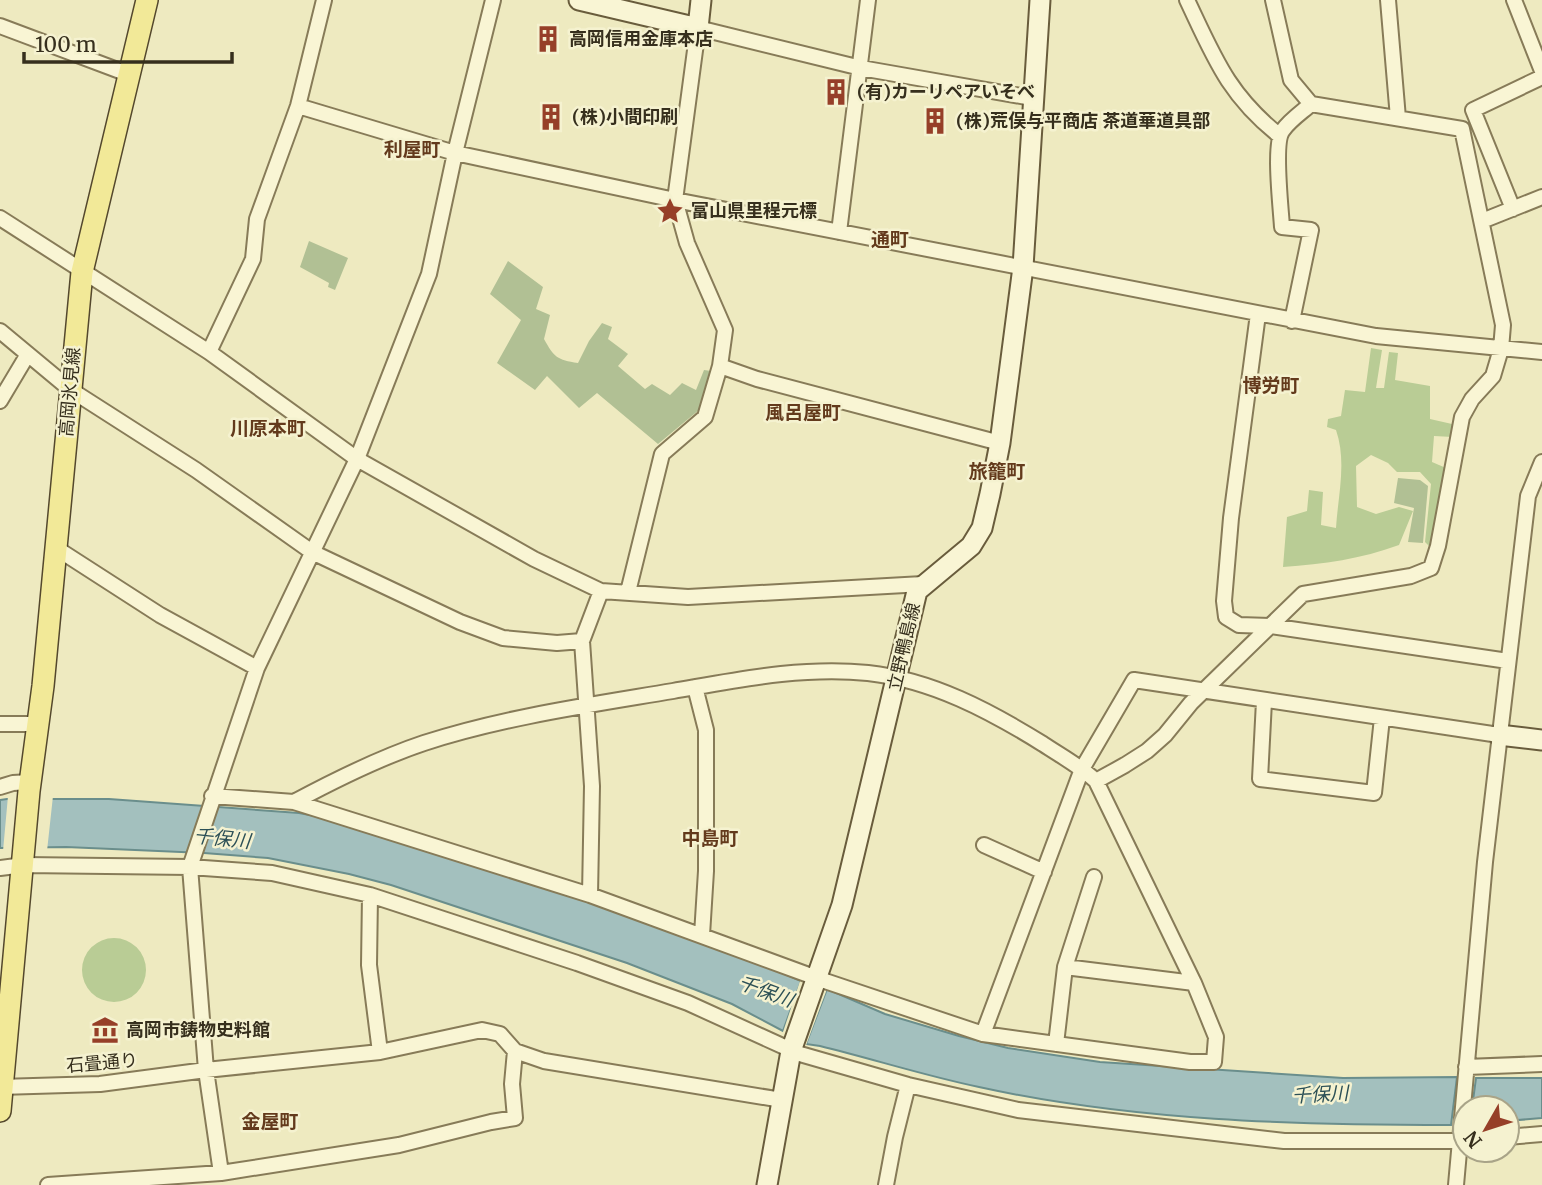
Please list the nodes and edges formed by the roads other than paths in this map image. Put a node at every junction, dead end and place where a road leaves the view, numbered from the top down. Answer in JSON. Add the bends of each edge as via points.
{"nodes":[{"id":1,"x":147,"y":0,"type":"edge"},
{"id":2,"x":324,"y":0,"type":"edge"},
{"id":3,"x":493,"y":0,"type":"edge"},
{"id":4,"x":579,"y":0,"type":"edge"},
{"id":5,"x":701,"y":0,"type":"edge"},
{"id":6,"x":868,"y":0,"type":"edge"},
{"id":7,"x":1040,"y":0,"type":"edge"},
{"id":8,"x":1188,"y":0,"type":"edge"},
{"id":9,"x":1273,"y":0,"type":"edge"},
{"id":10,"x":1388,"y":0,"type":"edge"},
{"id":11,"x":1514,"y":0,"type":"edge"},
{"id":12,"x":0,"y":26,"type":"edge"},
{"id":13,"x":698,"y":29,"type":"junction"},
{"id":14,"x":861,"y":68,"type":"junction"},
{"id":15,"x":1542,"y":71,"type":"edge"},
{"id":16,"x":128,"y":74,"type":"junction"},
{"id":17,"x":1542,"y":77,"type":"edge"},
{"id":18,"x":1032,"y":98,"type":"junction"},
{"id":19,"x":1311,"y":104,"type":"junction"},
{"id":20,"x":298,"y":106,"type":"junction"},
{"id":21,"x":1398,"y":118,"type":"junction"},
{"id":22,"x":1280,"y":136,"type":"junction"},
{"id":23,"x":455,"y":153,"type":"junction"},
{"id":24,"x":1542,"y":197,"type":"edge"},
{"id":25,"x":675,"y":200,"type":"junction"},
{"id":26,"x":1513,"y":209,"type":"junction"},
{"id":27,"x":0,"y":218,"type":"edge"},
{"id":28,"x":1482,"y":220,"type":"junction"},
{"id":29,"x":839,"y":232,"type":"junction"},
{"id":30,"x":1023,"y":267,"type":"junction"},
{"id":31,"x":82,"y":272,"type":"junction"},
{"id":32,"x":1258,"y":314,"type":"junction"},
{"id":33,"x":1292,"y":321,"type":"junction"},
{"id":34,"x":0,"y":331,"type":"edge"},
{"id":35,"x":1501,"y":349,"type":"junction"},
{"id":36,"x":208,"y":352,"type":"junction"},
{"id":37,"x":1542,"y":352,"type":"edge"},
{"id":38,"x":28,"y":354,"type":"junction"},
{"id":39,"x":720,"y":366,"type":"junction"},
{"id":40,"x":71,"y":390,"type":"junction"},
{"id":41,"x":0,"y":401,"type":"edge"},
{"id":42,"x":1000,"y":443,"type":"junction"},
{"id":43,"x":357,"y":459,"type":"junction"},
{"id":44,"x":1542,"y":462,"type":"edge"},
{"id":45,"x":56,"y":548,"type":"junction"},
{"id":46,"x":312,"y":552,"type":"junction"},
{"id":47,"x":923,"y":584,"type":"junction"},
{"id":48,"x":601,"y":591,"type":"junction"},
{"id":49,"x":628,"y":592,"type":"junction"},
{"id":50,"x":1270,"y":626,"type":"junction"},
{"id":51,"x":582,"y":640,"type":"junction"},
{"id":52,"x":1508,"y":661,"type":"junction"},
{"id":53,"x":257,"y":668,"type":"junction"},
{"id":54,"x":897,"y":678,"type":"junction"},
{"id":55,"x":695,"y":687,"type":"junction"},
{"id":56,"x":1203,"y":692,"type":"junction"},
{"id":57,"x":1264,"y":701,"type":"junction"},
{"id":58,"x":587,"y":705,"type":"junction"},
{"id":59,"x":1382,"y":718,"type":"junction"},
{"id":60,"x":0,"y":724,"type":"edge"},
{"id":61,"x":37,"y":724,"type":"junction"},
{"id":62,"x":1499,"y":735,"type":"junction"},
{"id":63,"x":1542,"y":740,"type":"edge"},
{"id":64,"x":1082,"y":769,"type":"junction"},
{"id":65,"x":1096,"y":780,"type":"junction"},
{"id":66,"x":30,"y":786,"type":"junction"},
{"id":67,"x":0,"y":787,"type":"edge"},
{"id":68,"x":211,"y":799,"type":"junction"},
{"id":69,"x":294,"y":802,"type":"junction"},
{"id":70,"x":984,"y":845,"type":"dead end"},
{"id":71,"x":25,"y":858,"type":"junction"},
{"id":72,"x":191,"y":864,"type":"junction"},
{"id":73,"x":0,"y":868,"type":"edge"},
{"id":74,"x":1044,"y":872,"type":"junction"},
{"id":75,"x":1094,"y":877,"type":"dead end"},
{"id":76,"x":370,"y":895,"type":"junction"},
{"id":77,"x":590,"y":895,"type":"junction"},
{"id":78,"x":702,"y":935,"type":"junction"},
{"id":79,"x":1065,"y":967,"type":"junction"},
{"id":80,"x":815,"y":980,"type":"junction"},
{"id":81,"x":1194,"y":982,"type":"junction"},
{"id":82,"x":983,"y":1034,"type":"junction"},
{"id":83,"x":1056,"y":1044,"type":"junction"},
{"id":84,"x":793,"y":1048,"type":"junction"},
{"id":85,"x":515,"y":1051,"type":"junction"},
{"id":86,"x":380,"y":1052,"type":"junction"},
{"id":87,"x":1542,"y":1064,"type":"edge"},
{"id":88,"x":206,"y":1070,"type":"junction"},
{"id":89,"x":1466,"y":1070,"type":"junction"},
{"id":90,"x":908,"y":1085,"type":"junction"},
{"id":91,"x":1,"y":1087,"type":"edge"},
{"id":92,"x":1465,"y":1094,"type":"edge"},
{"id":93,"x":782,"y":1100,"type":"junction"},
{"id":94,"x":0,"y":1111,"type":"edge"},
{"id":95,"x":1542,"y":1134,"type":"edge"},
{"id":96,"x":1521,"y":1136,"type":"edge"},
{"id":97,"x":1451,"y":1138,"type":"edge"},
{"id":98,"x":1459,"y":1164,"type":"edge"},
{"id":99,"x":221,"y":1173,"type":"junction"},
{"id":100,"x":187,"y":1181,"type":"edge"},
{"id":101,"x":69,"y":1184,"type":"edge"},
{"id":102,"x":48,"y":1185,"type":"edge"},
{"id":103,"x":767,"y":1185,"type":"edge"},
{"id":104,"x":886,"y":1185,"type":"edge"},
{"id":105,"x":1456,"y":1185,"type":"edge"}],
"edges":[{"from":1,"to":16,"type":"main road","name":"高岡氷見線"},
{"from":2,"to":20,"type":"street"},
{"from":3,"to":23,"type":"street"},
{"from":4,"to":13,"type":"main road"},
{"from":5,"to":13,"type":"main road"},
{"from":6,"to":14,"type":"street"},
{"from":7,"to":18,"type":"main road","name":"立野鴨島線"},
{"from":8,"to":22,"type":"street","via":[[1233,90]]},
{"from":9,"to":19,"type":"street","via":[[1291,79]]},
{"from":10,"to":21,"type":"street"},
{"from":11,"to":15,"type":"street"},
{"from":12,"to":16,"type":"street"},
{"from":13,"to":14,"type":"street"},
{"from":13,"to":25,"type":"street"},
{"from":14,"to":18,"type":"street"},
{"from":14,"to":29,"type":"street"},
{"from":16,"to":31,"type":"main road","name":"高岡氷見線"},
{"from":17,"to":26,"type":"street","via":[[1473,110]]},
{"from":18,"to":30,"type":"main road","name":"立野鴨島線"},
{"from":19,"to":21,"type":"street"},
{"from":19,"to":22,"type":"street"},
{"from":20,"to":23,"type":"street"},
{"from":20,"to":36,"type":"street","via":[[257,219],[253,259]]},
{"from":21,"to":28,"type":"street","via":[[1462,129]]},
{"from":22,"to":33,"type":"street","via":[[1282,227],[1311,230]]},
{"from":23,"to":25,"type":"street"},
{"from":23,"to":43,"type":"street","via":[[429,274]]},
{"from":24,"to":26,"type":"street"},
{"from":25,"to":29,"type":"street"},
{"from":25,"to":39,"type":"street","via":[[687,243],[725,330]]},
{"from":26,"to":28,"type":"street"},
{"from":27,"to":31,"type":"street"},
{"from":28,"to":35,"type":"street","via":[[1503,325]]},
{"from":29,"to":30,"type":"street"},
{"from":30,"to":32,"type":"street"},
{"from":30,"to":42,"type":"main road","name":"立野鴨島線"},
{"from":31,"to":36,"type":"street"},
{"from":31,"to":40,"type":"main road","name":"高岡氷見線"},
{"from":32,"to":33,"type":"street"},
{"from":32,"to":50,"type":"street","via":[[1224,601],[1226,617],[1239,625]]},
{"from":33,"to":35,"type":"street","via":[[1389,338]]},
{"from":34,"to":38,"type":"street"},
{"from":35,"to":37,"type":"street"},
{"from":35,"to":50,"type":"street","via":[[1493,376],[1462,417],[1431,568],[1410,576],[1303,594]]},
{"from":36,"to":43,"type":"street"},
{"from":38,"to":40,"type":"street"},
{"from":38,"to":41,"type":"street"},
{"from":39,"to":42,"type":"street"},
{"from":39,"to":49,"type":"street","via":[[705,416],[662,454]]},
{"from":40,"to":45,"type":"main road","name":"高岡氷見線"},
{"from":40,"to":46,"type":"street"},
{"from":42,"to":47,"type":"main road","name":"立野鴨島線","via":[[982,528],[971,546]]},
{"from":43,"to":46,"type":"street"},
{"from":43,"to":48,"type":"street","via":[[534,559]]},
{"from":44,"to":52,"type":"street","via":[[1528,496]]},
{"from":45,"to":53,"type":"street","via":[[160,615]]},
{"from":45,"to":61,"type":"main road","name":"高岡氷見線"},
{"from":46,"to":51,"type":"street","via":[[503,638],[557,643]]},
{"from":46,"to":53,"type":"street"},
{"from":47,"to":49,"type":"street","via":[[688,597]]},
{"from":47,"to":54,"type":"main road","name":"立野鴨島線","via":[[917,591]]},
{"from":48,"to":49,"type":"street"},
{"from":48,"to":51,"type":"street"},
{"from":50,"to":52,"type":"street"},
{"from":50,"to":56,"type":"street"},
{"from":51,"to":58,"type":"street"},
{"from":52,"to":62,"type":"street"},
{"from":53,"to":68,"type":"street"},
{"from":54,"to":55,"type":"street","via":[[813,670]]},
{"from":54,"to":64,"type":"street","via":[[962,698]]},
{"from":54,"to":80,"type":"main road","name":"立野鴨島線","via":[[842,905]]},
{"from":55,"to":58,"type":"street"},
{"from":55,"to":78,"type":"street","via":[[706,730]]},
{"from":56,"to":57,"type":"street"},
{"from":56,"to":64,"type":"street","via":[[1134,680]]},
{"from":56,"to":65,"type":"street","via":[[1147,751]]},
{"from":57,"to":59,"type":"street"},
{"from":57,"to":59,"type":"street","via":[[1259,779],[1374,793]]},
{"from":58,"to":69,"type":"street","via":[[423,744]]},
{"from":58,"to":77,"type":"street","via":[[592,786]]},
{"from":59,"to":62,"type":"street"},
{"from":60,"to":61,"type":"street"},
{"from":61,"to":66,"type":"main road","name":"高岡氷見線"},
{"from":62,"to":63,"type":"main road"},
{"from":62,"to":89,"type":"street"},
{"from":64,"to":65,"type":"street"},
{"from":64,"to":74,"type":"street"},
{"from":65,"to":81,"type":"street"},
{"from":66,"to":67,"type":"street","via":[[13,783]]},
{"from":66,"to":71,"type":"main road","name":"高岡氷見線"},
{"from":68,"to":69,"type":"street"},
{"from":68,"to":72,"type":"street"},
{"from":69,"to":77,"type":"street"},
{"from":70,"to":74,"type":"street"},
{"from":71,"to":72,"type":"street"},
{"from":71,"to":73,"type":"street"},
{"from":71,"to":91,"type":"main road"},
{"from":72,"to":76,"type":"street","via":[[272,873]]},
{"from":72,"to":88,"type":"street"},
{"from":74,"to":82,"type":"street"},
{"from":75,"to":79,"type":"street"},
{"from":76,"to":84,"type":"street","via":[[688,1003]]},
{"from":76,"to":86,"type":"street","via":[[369,965]]},
{"from":77,"to":78,"type":"street"},
{"from":78,"to":80,"type":"street"},
{"from":79,"to":81,"type":"street"},
{"from":79,"to":83,"type":"street"},
{"from":80,"to":82,"type":"street"},
{"from":80,"to":84,"type":"main road","name":"立野鴨島線"},
{"from":81,"to":83,"type":"street","via":[[1216,1037],[1214,1062]]},
{"from":82,"to":83,"type":"street"},
{"from":84,"to":90,"type":"street"},
{"from":84,"to":93,"type":"main road","name":"立野鴨島線"},
{"from":85,"to":86,"type":"street","name":"石畳通り","via":[[500,1034],[482,1031]]},
{"from":85,"to":93,"type":"street","name":"石畳通り","via":[[544,1061]]},
{"from":85,"to":99,"type":"street","via":[[515,1118],[399,1145]]},
{"from":86,"to":88,"type":"street","name":"石畳通り"},
{"from":87,"to":89,"type":"street"},
{"from":88,"to":91,"type":"street","name":"石畳通り","via":[[100,1084]]},
{"from":88,"to":99,"type":"street"},
{"from":89,"to":92,"type":"street"},
{"from":90,"to":97,"type":"street","via":[[1018,1110],[1284,1140]]},
{"from":90,"to":104,"type":"street"},
{"from":91,"to":94,"type":"main road"},
{"from":93,"to":103,"type":"main road","name":"立野鴨島線"},
{"from":95,"to":96,"type":"street"},
{"from":98,"to":105,"type":"street"},
{"from":99,"to":100,"type":"street"},
{"from":100,"to":101,"type":"street"},
{"from":101,"to":102,"type":"street"}]}
